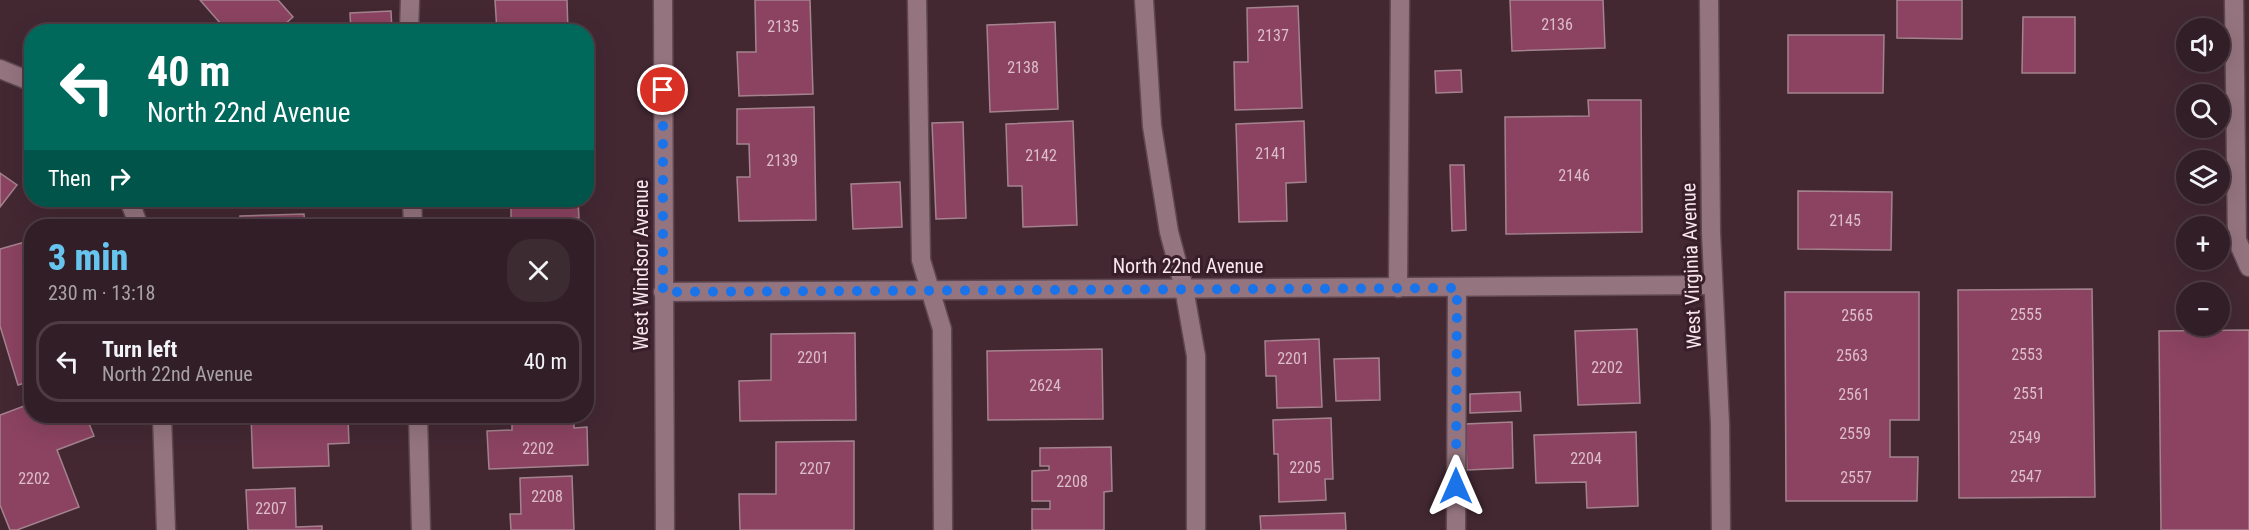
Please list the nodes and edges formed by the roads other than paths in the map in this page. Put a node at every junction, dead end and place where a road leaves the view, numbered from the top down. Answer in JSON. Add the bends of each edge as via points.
{"nodes":[{"id":1,"x":410,"y":0,"type":"edge"},
{"id":2,"x":663,"y":0,"type":"edge"},
{"id":3,"x":917,"y":0,"type":"edge"},
{"id":4,"x":1144,"y":0,"type":"edge"},
{"id":5,"x":1400,"y":0,"type":"edge"},
{"id":6,"x":1709,"y":0,"type":"edge"},
{"id":7,"x":2234,"y":0,"type":"edge"},
{"id":8,"x":409,"y":24,"type":"edge"},
{"id":9,"x":0,"y":69,"type":"edge"},
{"id":10,"x":24,"y":79,"type":"edge"},
{"id":11,"x":2248,"y":267,"type":"edge"},
{"id":12,"x":1712,"y":285,"type":"junction"},
{"id":13,"x":1184,"y":288,"type":"junction"},
{"id":14,"x":1398,"y":288,"type":"junction"},
{"id":15,"x":1457,"y":288,"type":"junction"},
{"id":16,"x":930,"y":291,"type":"junction"},
{"id":17,"x":663,"y":292,"type":"junction"},
{"id":18,"x":162,"y":423,"type":"edge"},
{"id":19,"x":418,"y":423,"type":"edge"},
{"id":20,"x":166,"y":530,"type":"edge"},
{"id":21,"x":421,"y":530,"type":"edge"},
{"id":22,"x":666,"y":530,"type":"edge"},
{"id":23,"x":943,"y":530,"type":"edge"},
{"id":24,"x":1196,"y":530,"type":"edge"},
{"id":25,"x":1456,"y":530,"type":"edge"},
{"id":26,"x":1721,"y":530,"type":"edge"}],
"edges":[{"from":1,"to":8,"type":"street"},
{"from":2,"to":17,"type":"street","name":"West Windsor Avenue"},
{"from":3,"to":16,"type":"street","via":[[921,260]]},
{"from":4,"to":13,"type":"street","via":[[1152,126],[1169,232]]},
{"from":5,"to":14,"type":"street"},
{"from":6,"to":12,"type":"street","name":"West Virginia Avenue"},
{"from":7,"to":11,"type":"street","via":[[2237,240]]},
{"from":9,"to":10,"type":"street"},
{"from":12,"to":15,"type":"street","name":"North 22nd Avenue"},
{"from":12,"to":26,"type":"street","name":"West Virginia Avenue"},
{"from":13,"to":14,"type":"street","name":"North 22nd Avenue"},
{"from":13,"to":16,"type":"street","name":"North 22nd Avenue"},
{"from":13,"to":24,"type":"street","via":[[1196,356]]},
{"from":14,"to":15,"type":"street","name":"North 22nd Avenue"},
{"from":15,"to":25,"type":"street"},
{"from":16,"to":17,"type":"street","name":"North 22nd Avenue"},
{"from":16,"to":23,"type":"street","via":[[942,329]]},
{"from":17,"to":22,"type":"street","name":"West Windsor Avenue"},
{"from":18,"to":20,"type":"street"},
{"from":19,"to":21,"type":"street"}]}
